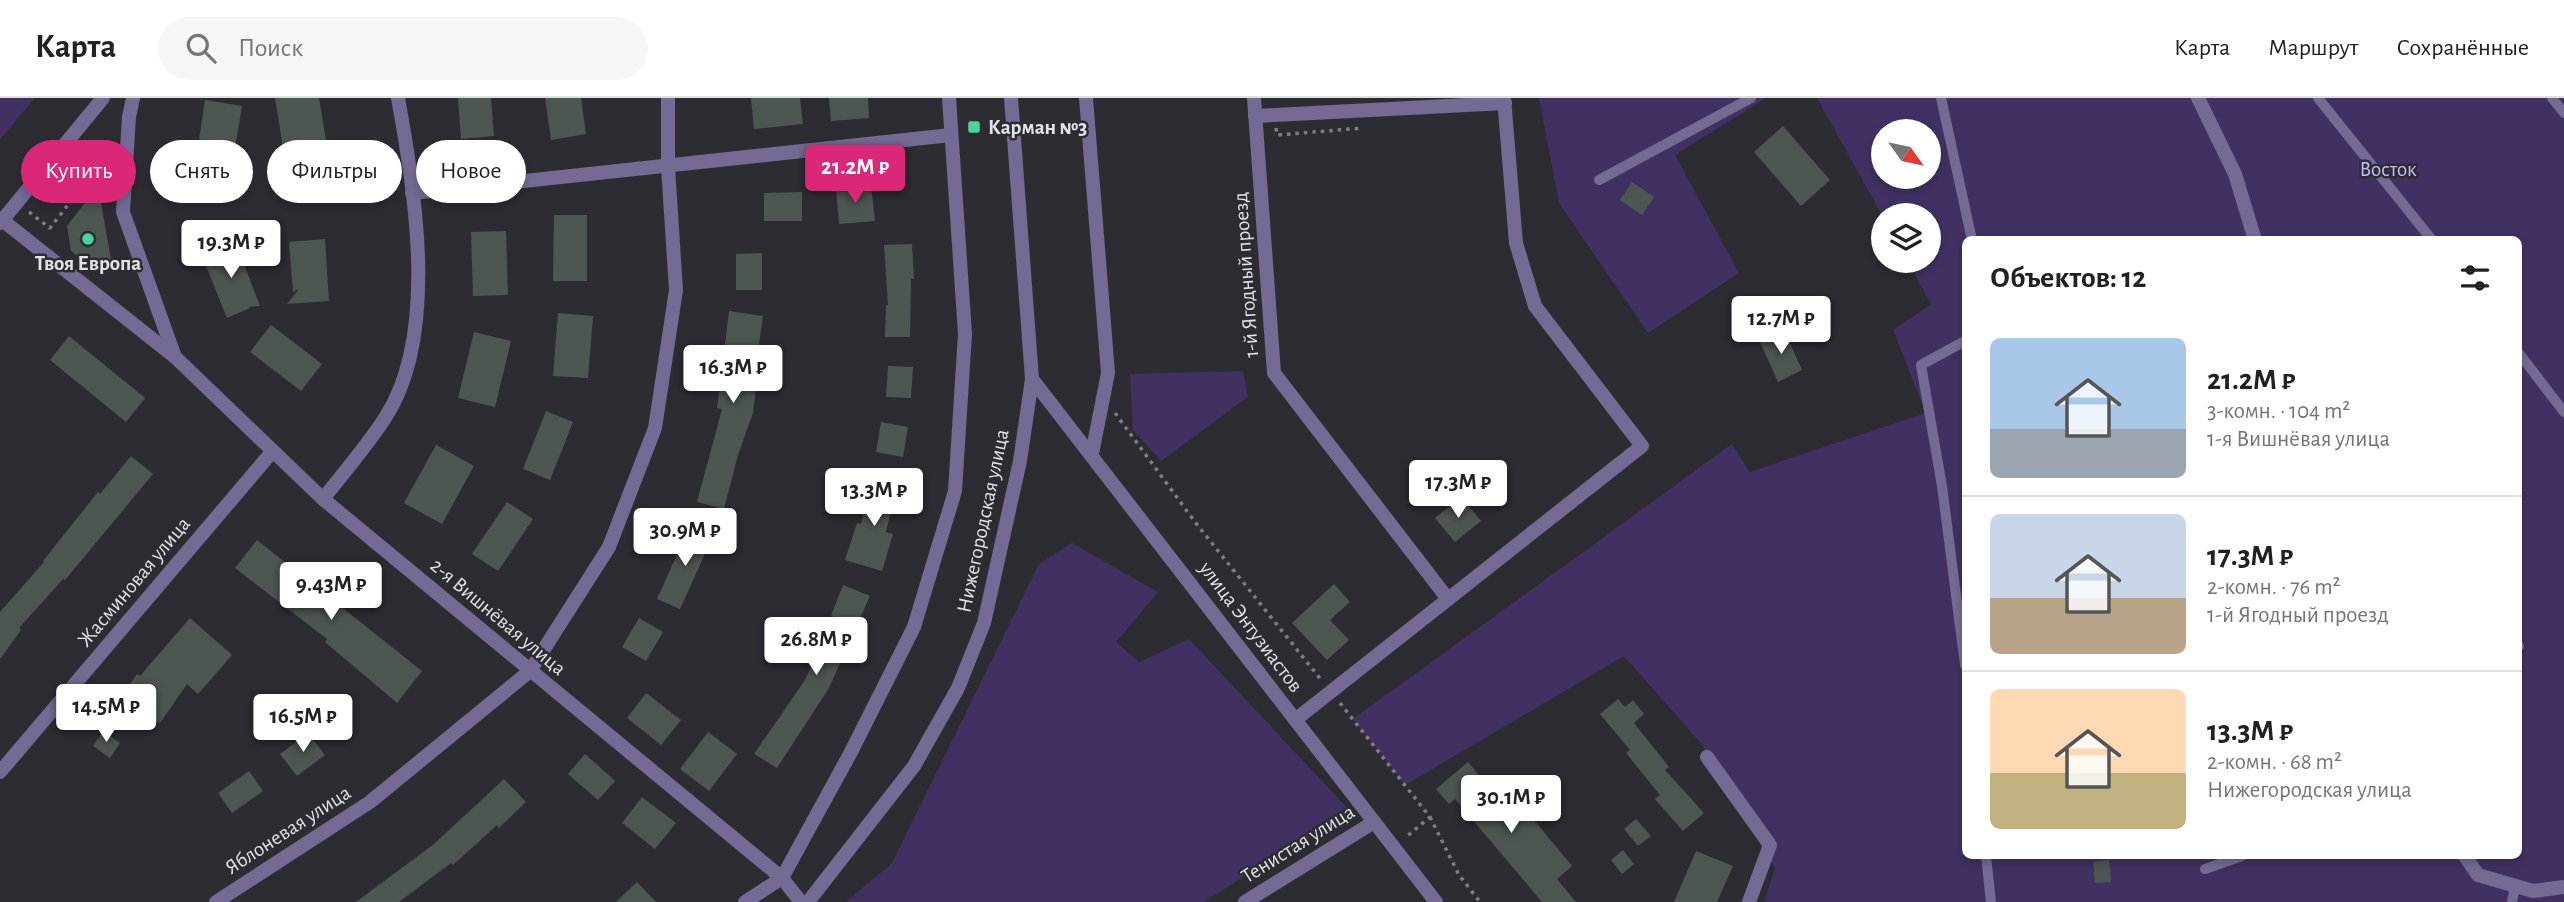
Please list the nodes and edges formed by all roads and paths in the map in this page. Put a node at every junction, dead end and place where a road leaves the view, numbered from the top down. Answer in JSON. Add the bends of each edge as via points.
{"nodes":[{"id":1,"x":103,"y":98,"type":"edge"},
{"id":2,"x":133,"y":98,"type":"edge"},
{"id":3,"x":398,"y":98,"type":"edge"},
{"id":4,"x":668,"y":98,"type":"edge"},
{"id":5,"x":949,"y":98,"type":"edge"},
{"id":6,"x":1011,"y":98,"type":"edge"},
{"id":7,"x":1086,"y":98,"type":"edge"},
{"id":8,"x":1254,"y":98,"type":"edge"},
{"id":9,"x":1751,"y":98,"type":"edge"},
{"id":10,"x":1941,"y":98,"type":"edge"},
{"id":11,"x":2198,"y":98,"type":"edge"},
{"id":12,"x":2318,"y":98,"type":"edge"},
{"id":13,"x":2552,"y":98,"type":"edge"},
{"id":14,"x":1504,"y":101,"type":"edge"},
{"id":15,"x":2564,"y":113,"type":"edge"},
{"id":16,"x":1255,"y":116,"type":"junction"},
{"id":17,"x":951,"y":135,"type":"junction"},
{"id":18,"x":68,"y":140,"type":"edge"},
{"id":19,"x":668,"y":167,"type":"junction"},
{"id":20,"x":1599,"y":180,"type":"dead end"},
{"id":21,"x":412,"y":193,"type":"junction"},
{"id":22,"x":21,"y":197,"type":"edge"},
{"id":23,"x":17,"y":202,"type":"junction"},
{"id":24,"x":69,"y":203,"type":"edge"},
{"id":25,"x":1,"y":221,"type":"edge"},
{"id":26,"x":1971,"y":236,"type":"edge"},
{"id":27,"x":2254,"y":236,"type":"edge"},
{"id":28,"x":2429,"y":236,"type":"edge"},
{"id":29,"x":1962,"y":343,"type":"edge"},
{"id":30,"x":175,"y":357,"type":"junction"},
{"id":31,"x":2522,"y":357,"type":"edge"},
{"id":32,"x":1032,"y":379,"type":"junction"},
{"id":33,"x":1103,"y":397,"type":"junction"},
{"id":34,"x":2564,"y":412,"type":"edge"},
{"id":35,"x":272,"y":452,"type":"junction"},
{"id":36,"x":1092,"y":454,"type":"junction"},
{"id":37,"x":323,"y":499,"type":"junction"},
{"id":38,"x":1448,"y":599,"type":"junction"},
{"id":39,"x":1962,"y":642,"type":"edge"},
{"id":40,"x":530,"y":671,"type":"junction"},
{"id":41,"x":1331,"y":692,"type":"junction"},
{"id":42,"x":1295,"y":720,"type":"junction"},
{"id":43,"x":1707,"y":757,"type":"dead end"},
{"id":44,"x":0,"y":772,"type":"edge"},
{"id":45,"x":1430,"y":817,"type":"junction"},
{"id":46,"x":1374,"y":822,"type":"junction"},
{"id":47,"x":1393,"y":849,"type":"junction"},
{"id":48,"x":1986,"y":859,"type":"edge"},
{"id":49,"x":2233,"y":859,"type":"edge"},
{"id":50,"x":2467,"y":859,"type":"edge"},
{"id":51,"x":2204,"y":869,"type":"dead end"},
{"id":52,"x":782,"y":878,"type":"junction"},
{"id":53,"x":2515,"y":886,"type":"junction"},
{"id":54,"x":2564,"y":887,"type":"edge"},
{"id":55,"x":216,"y":902,"type":"edge"},
{"id":56,"x":746,"y":902,"type":"edge"},
{"id":57,"x":801,"y":902,"type":"edge"},
{"id":58,"x":808,"y":902,"type":"edge"},
{"id":59,"x":1245,"y":902,"type":"edge"},
{"id":60,"x":1436,"y":902,"type":"edge"},
{"id":61,"x":1480,"y":902,"type":"edge"},
{"id":62,"x":1749,"y":902,"type":"edge"},
{"id":63,"x":1991,"y":902,"type":"edge"},
{"id":64,"x":2512,"y":902,"type":"edge"}],
"edges":[{"from":1,"to":18,"type":"street"},
{"from":2,"to":30,"type":"street","name":"2-я Вишнёвая улица","via":[[123,212]]},
{"from":3,"to":21,"type":"street"},
{"from":4,"to":19,"type":"street","name":"Яблоневая улица"},
{"from":5,"to":17,"type":"street"},
{"from":6,"to":32,"type":"street","name":"Нижегородская улица"},
{"from":7,"to":33,"type":"street","via":[[1108,373]]},
{"from":8,"to":16,"type":"street","name":"1-й Ягодный проезд"},
{"from":9,"to":20,"type":"lane"},
{"from":10,"to":26,"type":"lane"},
{"from":11,"to":27,"type":"street","via":[[2235,174]]},
{"from":12,"to":28,"type":"lane"},
{"from":13,"to":15,"type":"lane"},
{"from":14,"to":16,"type":"street"},
{"from":14,"to":38,"type":"street","via":[[1516,243],[1535,306],[1643,446]]},
{"from":16,"to":38,"type":"street","name":"1-й Ягодный проезд","via":[[1273,373]]},
{"from":17,"to":19,"type":"street"},
{"from":17,"to":52,"type":"street","via":[[965,334],[955,491],[914,627]]},
{"from":19,"to":21,"type":"street"},
{"from":19,"to":40,"type":"street","name":"Яблоневая улица","via":[[676,290],[655,428],[608,547]]},
{"from":21,"to":37,"type":"street","via":[[419,294],[407,370],[386,417]]},
{"from":22,"to":23,"type":"street"},
{"from":23,"to":24,"type":"path","via":[[50,228]]},
{"from":23,"to":25,"type":"street"},
{"from":25,"to":30,"type":"street","name":"2-я Вишнёвая улица"},
{"from":29,"to":39,"type":"lane","via":[[1921,365]]},
{"from":30,"to":35,"type":"street","name":"2-я Вишнёвая улица"},
{"from":31,"to":34,"type":"lane"},
{"from":32,"to":36,"type":"street","name":"улица Энтузиастов"},
{"from":32,"to":58,"type":"street","name":"Нижегородская улица","via":[[1020,461],[984,624],[958,688],[914,766]]},
{"from":33,"to":36,"type":"street"},
{"from":33,"to":41,"type":"path","via":[[1195,522]]},
{"from":35,"to":37,"type":"street","name":"2-я Вишнёвая улица"},
{"from":35,"to":44,"type":"street","name":"Жасминовая улица"},
{"from":36,"to":42,"type":"street","name":"улица Энтузиастов"},
{"from":37,"to":40,"type":"street","name":"2-я Вишнёвая улица"},
{"from":38,"to":41,"type":"street"},
{"from":40,"to":52,"type":"street","name":"2-я Вишнёвая улица"},
{"from":40,"to":55,"type":"street","name":"Яблоневая улица","via":[[370,802]]},
{"from":41,"to":42,"type":"street"},
{"from":41,"to":45,"type":"path"},
{"from":42,"to":46,"type":"street","name":"улица Энтузиастов"},
{"from":43,"to":62,"type":"street","via":[[1770,845]]},
{"from":45,"to":47,"type":"path"},
{"from":45,"to":61,"type":"path","via":[[1459,875]]},
{"from":46,"to":47,"type":"street","name":"улица Энтузиастов"},
{"from":46,"to":59,"type":"street","name":"Тенистая улица"},
{"from":47,"to":60,"type":"street","name":"улица Энтузиастов"},
{"from":48,"to":63,"type":"lane"},
{"from":49,"to":51,"type":"lane"},
{"from":50,"to":53,"type":"street","via":[[2478,876]]},
{"from":52,"to":56,"type":"street"},
{"from":52,"to":57,"type":"street","name":"2-я Вишнёвая улица"},
{"from":53,"to":54,"type":"street","via":[[2533,891]]},
{"from":53,"to":64,"type":"lane"}]}
